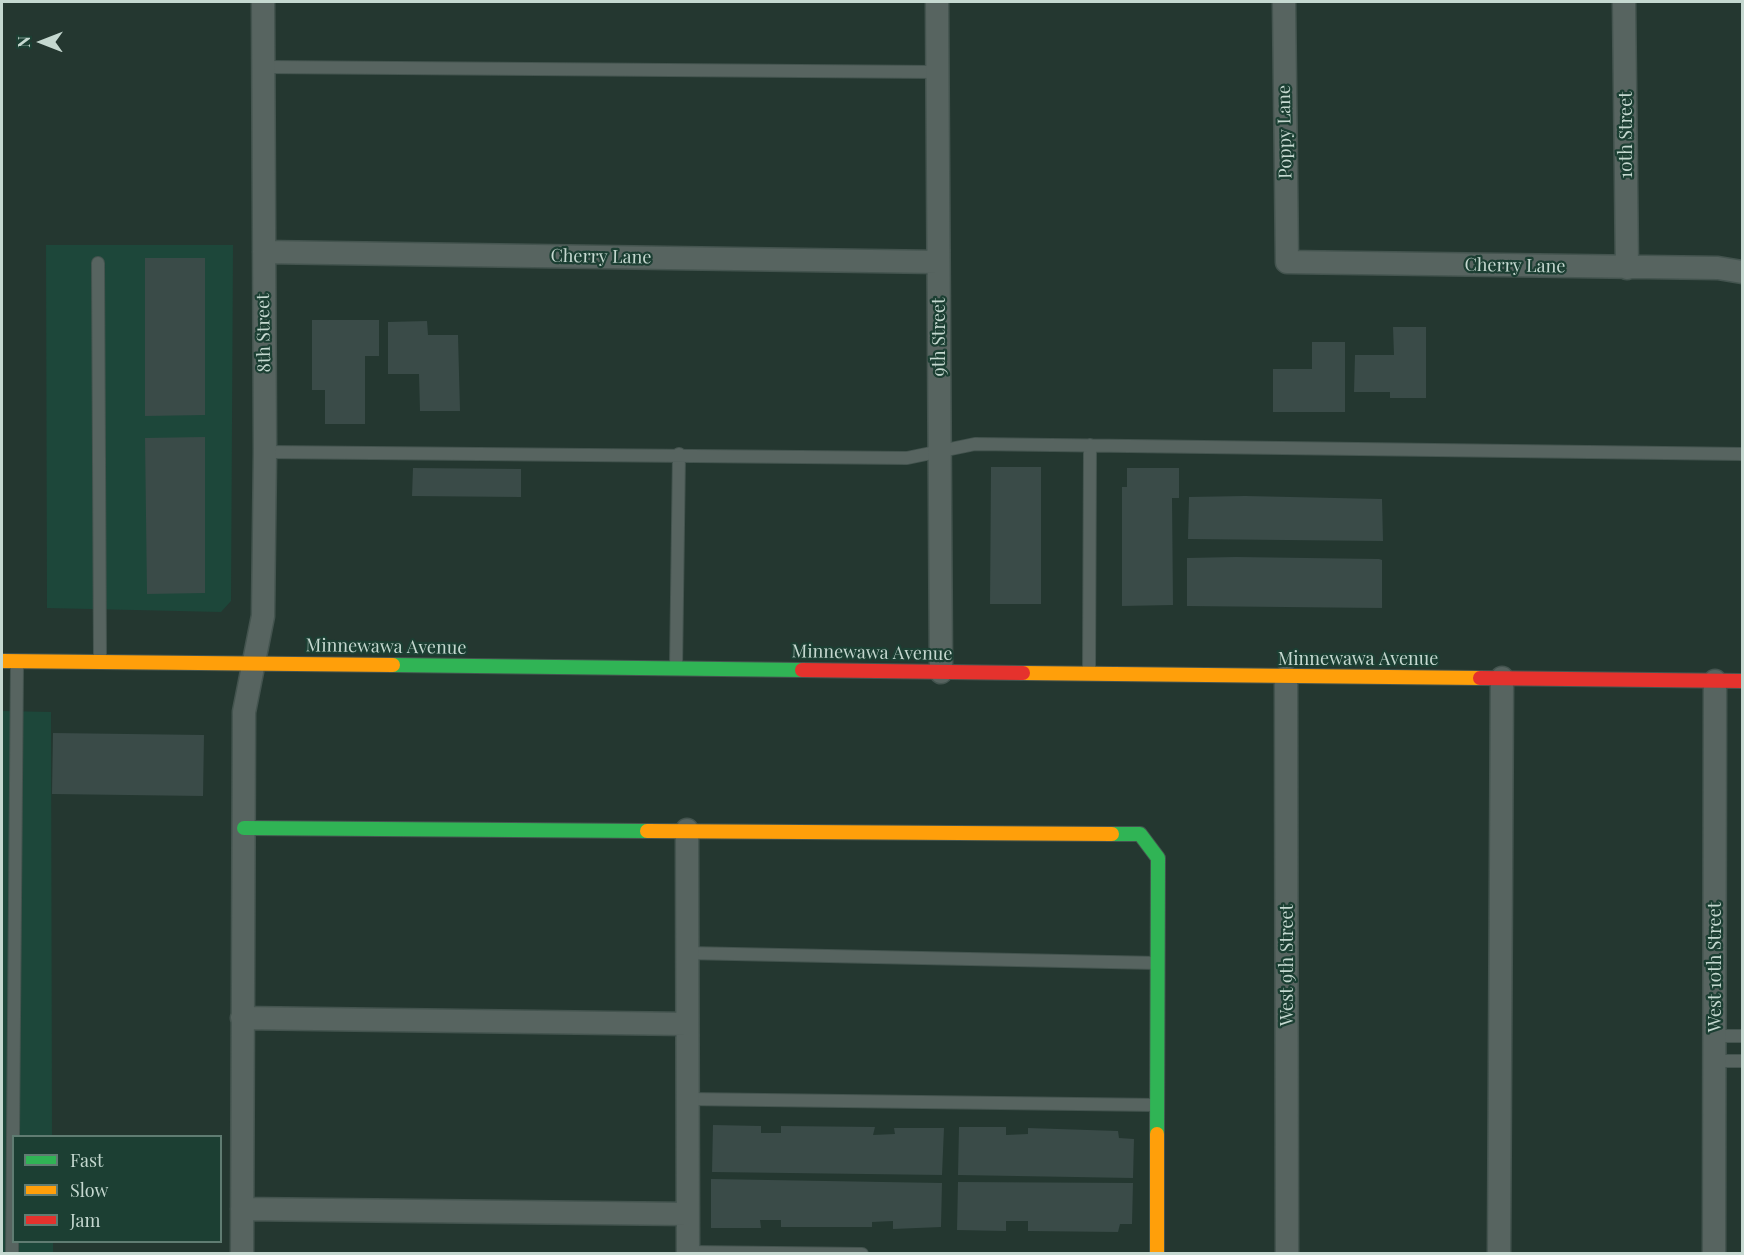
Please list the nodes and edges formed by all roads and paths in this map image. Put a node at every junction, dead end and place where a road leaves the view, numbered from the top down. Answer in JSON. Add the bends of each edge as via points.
{"nodes":[{"id":1,"x":263,"y":2,"type":"edge"},
{"id":2,"x":937,"y":2,"type":"edge"},
{"id":3,"x":1284,"y":2,"type":"edge"},
{"id":4,"x":1624,"y":2,"type":"edge"},
{"id":5,"x":262,"y":67,"type":"junction"},
{"id":6,"x":938,"y":72,"type":"junction"},
{"id":7,"x":264,"y":252,"type":"junction"},
{"id":8,"x":938,"y":262,"type":"junction"},
{"id":9,"x":1287,"y":262,"type":"joint"},
{"id":10,"x":98,"y":263,"type":"dead end"},
{"id":11,"x":1627,"y":267,"type":"junction"},
{"id":12,"x":1743,"y":273,"type":"edge"},
{"id":13,"x":1090,"y":445,"type":"junction"},
{"id":14,"x":266,"y":452,"type":"junction"},
{"id":15,"x":939,"y":452,"type":"junction"},
{"id":16,"x":1743,"y":453,"type":"edge"},
{"id":17,"x":679,"y":454,"type":"junction"},
{"id":18,"x":2,"y":661,"type":"edge"},
{"id":19,"x":17,"y":662,"type":"junction"},
{"id":20,"x":100,"y":662,"type":"junction"},
{"id":21,"x":253,"y":664,"type":"junction"},
{"id":22,"x":676,"y":669,"type":"junction"},
{"id":23,"x":941,"y":672,"type":"junction"},
{"id":24,"x":1089,"y":674,"type":"junction"},
{"id":25,"x":1286,"y":677,"type":"junction"},
{"id":26,"x":1502,"y":678,"type":"junction"},
{"id":27,"x":1715,"y":681,"type":"junction"},
{"id":28,"x":1743,"y":681,"type":"edge"},
{"id":29,"x":244,"y":828,"type":"junction"},
{"id":30,"x":687,"y":830,"type":"junction"},
{"id":31,"x":687,"y":953,"type":"junction"},
{"id":32,"x":1158,"y":963,"type":"junction"},
{"id":33,"x":242,"y":1018,"type":"junction"},
{"id":34,"x":687,"y":1024,"type":"junction"},
{"id":35,"x":1715,"y":1036,"type":"junction"},
{"id":36,"x":1743,"y":1036,"type":"edge"},
{"id":37,"x":1715,"y":1061,"type":"junction"},
{"id":38,"x":1743,"y":1061,"type":"edge"},
{"id":39,"x":687,"y":1099,"type":"junction"},
{"id":40,"x":1157,"y":1105,"type":"junction"},
{"id":41,"x":13,"y":1135,"type":"edge"},
{"id":42,"x":242,"y":1209,"type":"junction"},
{"id":43,"x":687,"y":1215,"type":"junction"},
{"id":44,"x":688,"y":1253,"type":"edge"},
{"id":45,"x":242,"y":1254,"type":"edge"},
{"id":46,"x":862,"y":1254,"type":"edge"},
{"id":47,"x":1157,"y":1254,"type":"edge"},
{"id":48,"x":1287,"y":1254,"type":"edge"},
{"id":49,"x":1499,"y":1254,"type":"edge"},
{"id":50,"x":1714,"y":1254,"type":"edge"}],
"edges":[{"from":1,"to":5,"type":"street","name":"8th Street"},
{"from":2,"to":6,"type":"street","name":"9th Street"},
{"from":3,"to":9,"type":"street","name":"Poppy Lane"},
{"from":4,"to":11,"type":"street","name":"10th Street"},
{"from":5,"to":6,"type":"lane"},
{"from":5,"to":7,"type":"street","name":"8th Street"},
{"from":6,"to":8,"type":"street","name":"9th Street"},
{"from":7,"to":8,"type":"street","name":"Cherry Lane"},
{"from":7,"to":14,"type":"street","name":"8th Street"},
{"from":8,"to":15,"type":"street","name":"9th Street"},
{"from":9,"to":11,"type":"street","name":"Cherry Lane"},
{"from":10,"to":20,"type":"lane"},
{"from":11,"to":12,"type":"street","name":"Cherry Lane","via":[[1718,268]]},
{"from":13,"to":15,"type":"lane","via":[[975,444]]},
{"from":13,"to":16,"type":"lane"},
{"from":13,"to":24,"type":"lane"},
{"from":14,"to":17,"type":"lane"},
{"from":14,"to":21,"type":"street","name":"8th Street","via":[[262,616]]},
{"from":15,"to":17,"type":"lane","via":[[907,458]]},
{"from":15,"to":23,"type":"street","name":"9th Street"},
{"from":17,"to":22,"type":"lane"},
{"from":18,"to":19,"type":"main road","name":"Minnewawa Avenue"},
{"from":19,"to":20,"type":"main road","name":"Minnewawa Avenue"},
{"from":19,"to":41,"type":"lane"},
{"from":20,"to":21,"type":"main road","name":"Minnewawa Avenue"},
{"from":21,"to":22,"type":"main road","name":"Minnewawa Avenue"},
{"from":21,"to":29,"type":"street","name":"8th Street","via":[[244,712]]},
{"from":22,"to":23,"type":"main road","name":"Minnewawa Avenue"},
{"from":23,"to":24,"type":"main road","name":"Minnewawa Avenue"},
{"from":24,"to":25,"type":"main road","name":"Minnewawa Avenue"},
{"from":25,"to":26,"type":"main road","name":"Minnewawa Avenue"},
{"from":25,"to":48,"type":"street","name":"West 9th Street"},
{"from":26,"to":27,"type":"main road","name":"Minnewawa Avenue"},
{"from":26,"to":49,"type":"street"},
{"from":27,"to":28,"type":"main road","name":"Minnewawa Avenue"},
{"from":27,"to":35,"type":"street","name":"West 10th Street"},
{"from":29,"to":30,"type":"main road"},
{"from":29,"to":33,"type":"street","name":"8th Street"},
{"from":30,"to":31,"type":"street"},
{"from":30,"to":32,"type":"main road","via":[[1140,834],[1158,858]]},
{"from":31,"to":32,"type":"lane"},
{"from":31,"to":34,"type":"street"},
{"from":32,"to":40,"type":"main road"},
{"from":33,"to":34,"type":"street"},
{"from":33,"to":42,"type":"street","name":"8th Street"},
{"from":34,"to":39,"type":"street"},
{"from":35,"to":36,"type":"lane"},
{"from":35,"to":37,"type":"street","name":"West 10th Street"},
{"from":37,"to":38,"type":"lane"},
{"from":37,"to":50,"type":"street","name":"West 10th Street"},
{"from":39,"to":40,"type":"lane"},
{"from":39,"to":43,"type":"street"},
{"from":40,"to":47,"type":"main road"},
{"from":42,"to":43,"type":"street"},
{"from":42,"to":45,"type":"street","name":"8th Street"},
{"from":43,"to":44,"type":"street"},
{"from":44,"to":46,"type":"lane"}]}
